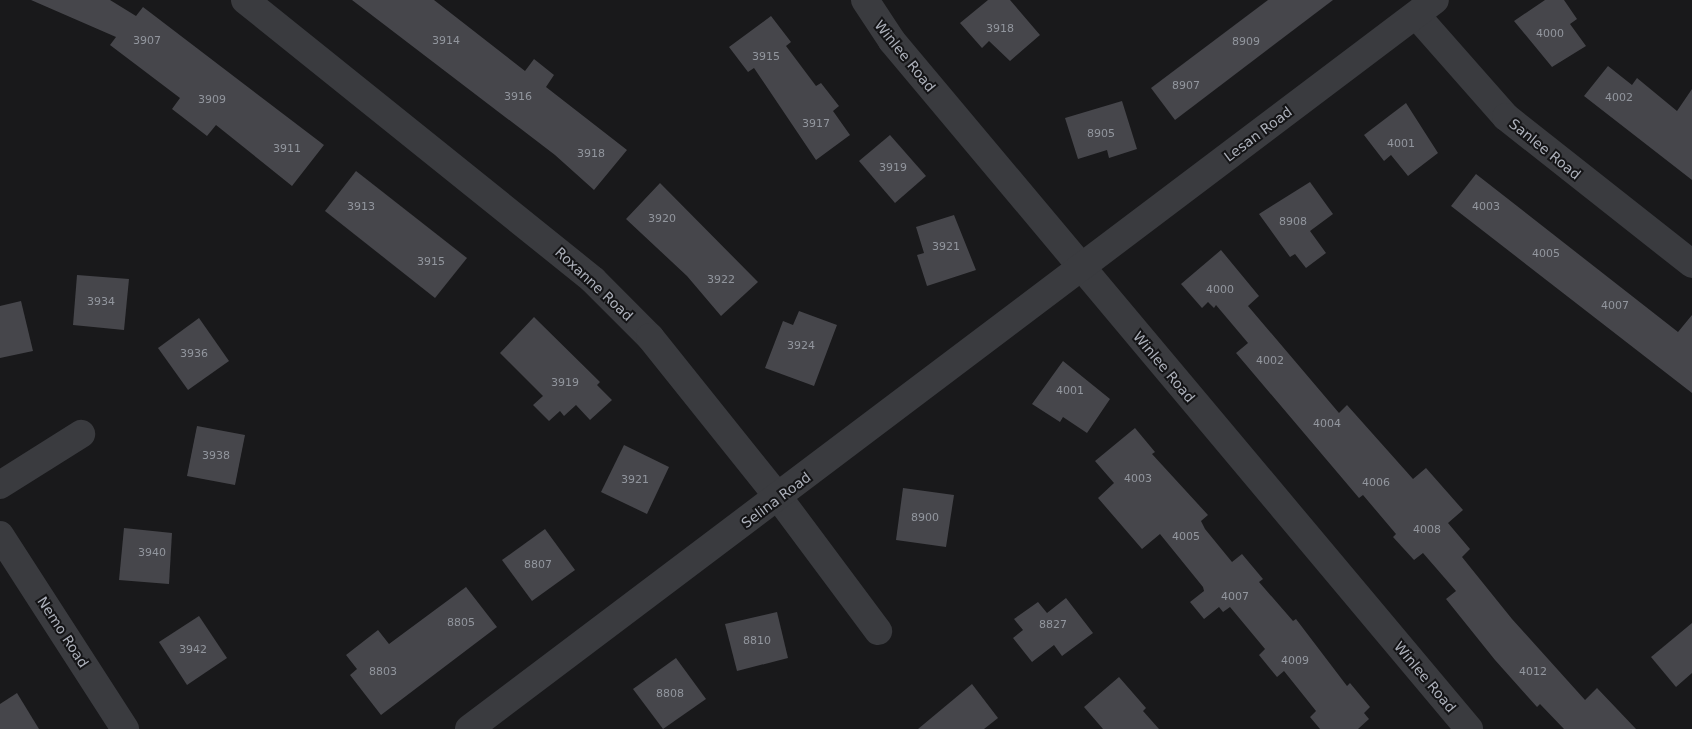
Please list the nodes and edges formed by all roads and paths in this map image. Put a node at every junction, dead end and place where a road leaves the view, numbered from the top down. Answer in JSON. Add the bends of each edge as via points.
{"nodes":[{"id":1,"x":245,"y":0,"type":"edge"},
{"id":2,"x":865,"y":0,"type":"edge"},
{"id":3,"x":1425,"y":7,"type":"edge"},
{"id":4,"x":1692,"y":264,"type":"edge"},
{"id":5,"x":1080,"y":268,"type":"junction"},
{"id":6,"x":81,"y":434,"type":"dead end"},
{"id":7,"x":0,"y":485,"type":"edge"},
{"id":8,"x":779,"y":498,"type":"junction"},
{"id":9,"x":0,"y":535,"type":"edge"},
{"id":10,"x":878,"y":631,"type":"dead end"},
{"id":11,"x":125,"y":729,"type":"edge"},
{"id":12,"x":470,"y":729,"type":"edge"},
{"id":13,"x":1469,"y":729,"type":"edge"}],
"edges":[{"from":1,"to":8,"type":"street","name":"Roxanne Road","via":[[593,280],[650,337]]},
{"from":2,"to":5,"type":"street","name":"Winlee Road","via":[[892,41]]},
{"from":3,"to":4,"type":"street","name":"Sanlee Road","via":[[1506,118]]},
{"from":3,"to":5,"type":"street","name":"Lesan Road"},
{"from":5,"to":8,"type":"street","name":"Selina Road"},
{"from":5,"to":13,"type":"street","name":"Winlee Road"},
{"from":6,"to":7,"type":"street"},
{"from":8,"to":10,"type":"street","name":"Roxanne Road"},
{"from":8,"to":12,"type":"street","name":"Selina Road"},
{"from":9,"to":11,"type":"street","name":"Nemo Road"}]}
